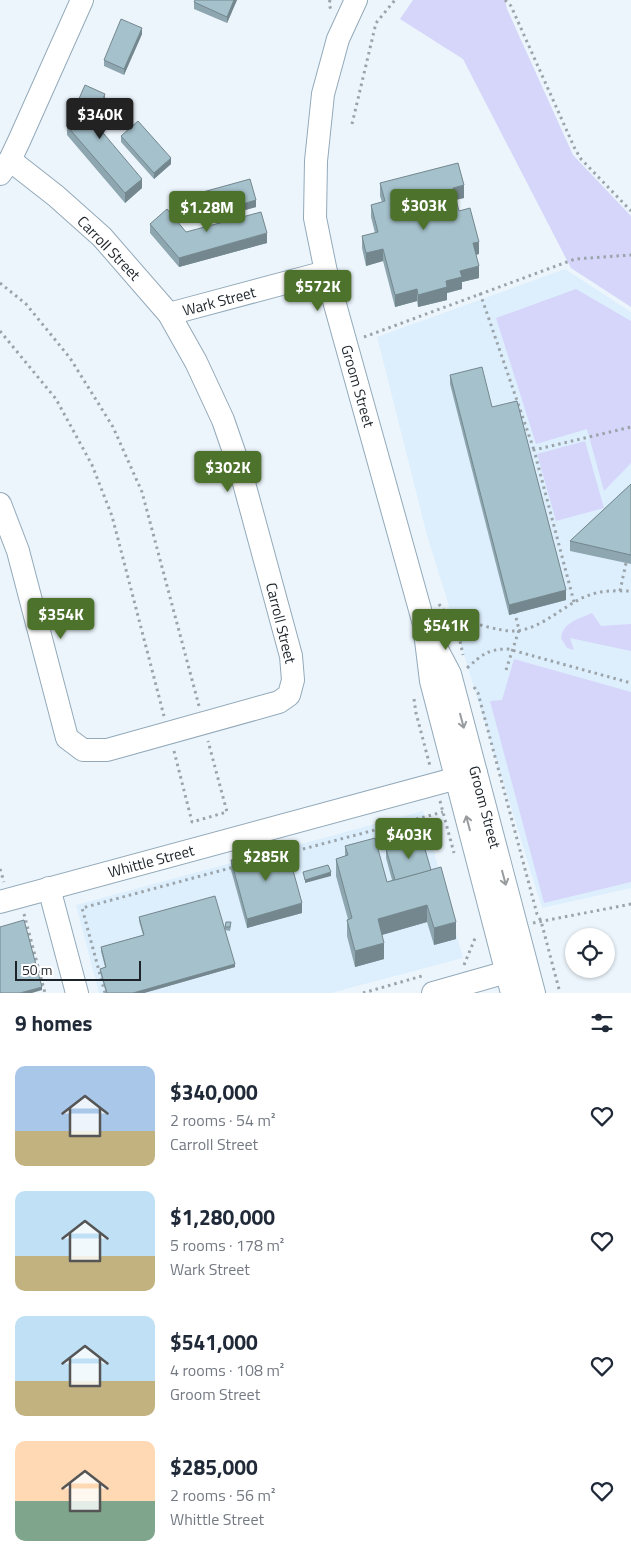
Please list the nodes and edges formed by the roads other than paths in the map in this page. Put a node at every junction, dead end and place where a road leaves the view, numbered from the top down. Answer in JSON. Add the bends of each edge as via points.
{"nodes":[{"id":1,"x":82,"y":0,"type":"edge"},
{"id":2,"x":356,"y":0,"type":"edge"},
{"id":3,"x":5,"y":167,"type":"edge"},
{"id":4,"x":326,"y":272,"type":"junction"},
{"id":5,"x":169,"y":314,"type":"junction"},
{"id":6,"x":0,"y":504,"type":"edge"},
{"id":7,"x":466,"y":776,"type":"junction"},
{"id":8,"x":49,"y":888,"type":"junction"},
{"id":9,"x":10,"y":900,"type":"edge"},
{"id":10,"x":517,"y":987,"type":"edge"},
{"id":11,"x":76,"y":993,"type":"edge"},
{"id":12,"x":433,"y":993,"type":"edge"}],
"edges":[{"from":1,"to":3,"type":"street"},
{"from":2,"to":4,"type":"street","name":"Groom Street","via":[[338,39],[323,94],[316,161],[316,218]]},
{"from":3,"to":5,"type":"street","name":"Carroll Street","via":[[56,196],[102,237]]},
{"from":4,"to":5,"type":"street","name":"Wark Street"},
{"from":4,"to":7,"type":"street","name":"Groom Street","via":[[424,624],[430,681]]},
{"from":5,"to":6,"type":"street","name":"Carroll Street","via":[[223,420],[242,472],[291,656],[293,680],[289,695],[279,702],[107,750],[83,750],[67,738],[18,551]]},
{"from":7,"to":8,"type":"street","name":"Whittle Street"},
{"from":7,"to":10,"type":"street","name":"Groom Street"},
{"from":8,"to":9,"type":"street","name":"Whittle Street"},
{"from":8,"to":11,"type":"street"},
{"from":10,"to":12,"type":"street"}]}
